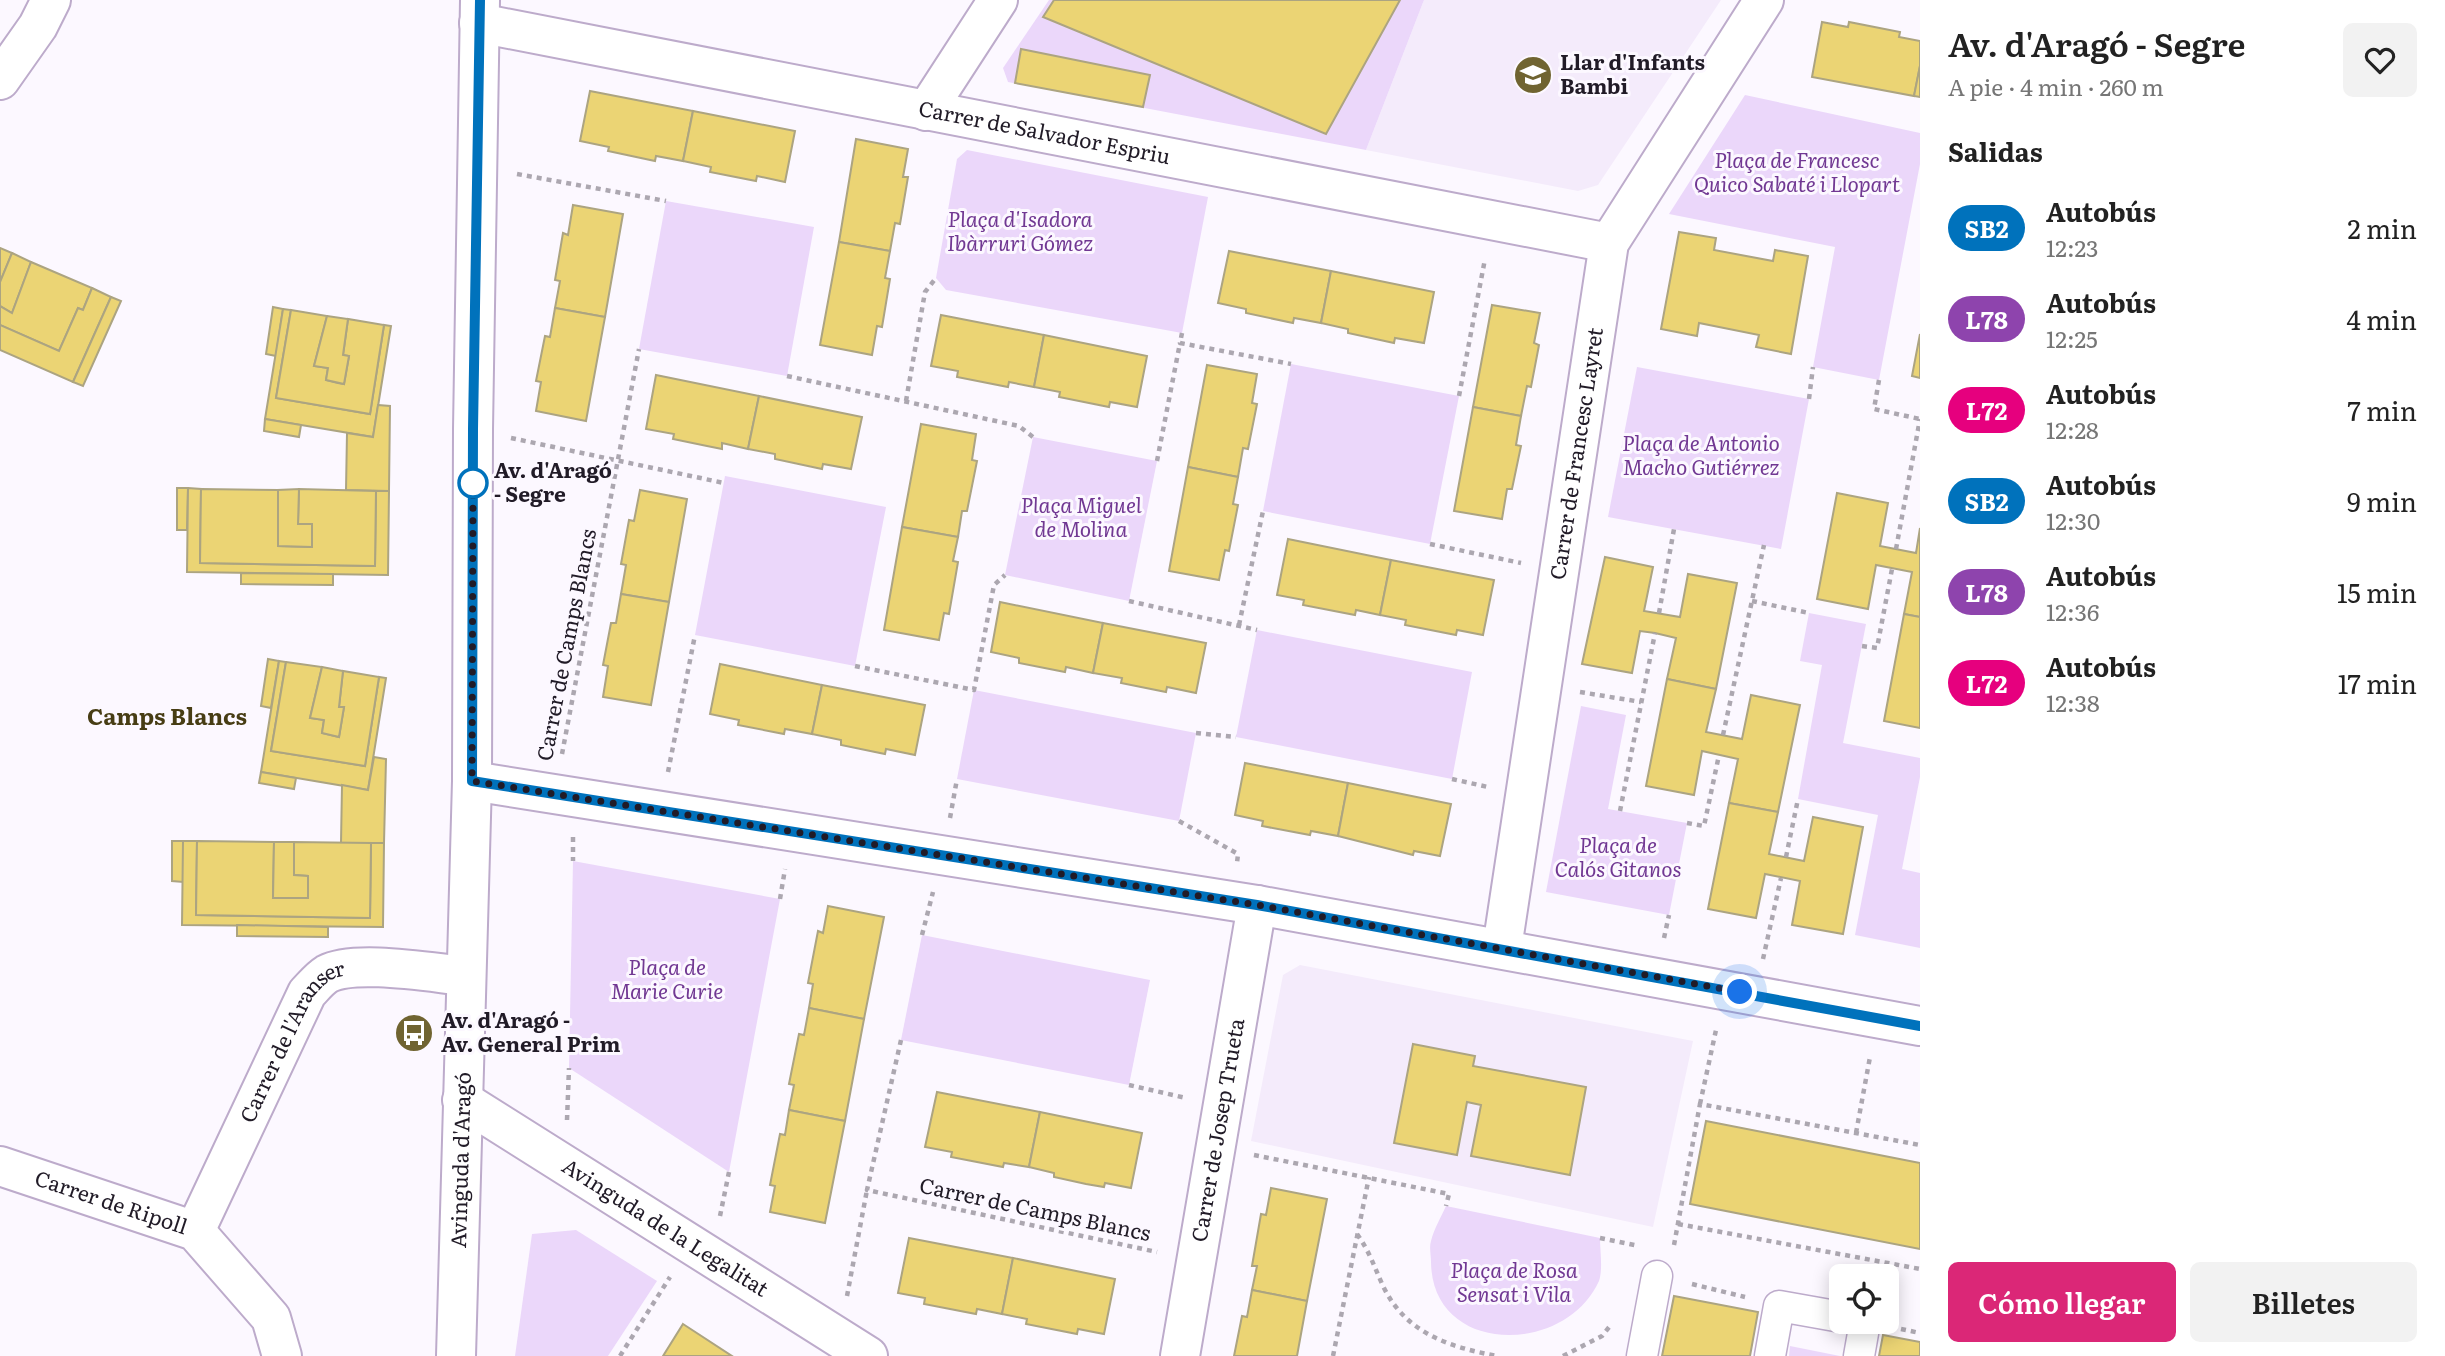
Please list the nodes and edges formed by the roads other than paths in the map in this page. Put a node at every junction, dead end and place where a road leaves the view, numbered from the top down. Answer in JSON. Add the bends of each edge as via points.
{"nodes":[{"id":1,"x":51,"y":0,"type":"edge"},
{"id":2,"x":998,"y":0,"type":"edge"},
{"id":3,"x":1764,"y":0,"type":"edge"},
{"id":4,"x":479,"y":11,"type":"edge"},
{"id":5,"x":0,"y":80,"type":"edge"},
{"id":6,"x":926,"y":111,"type":"junction"},
{"id":7,"x":1609,"y":243,"type":"junction"},
{"id":8,"x":472,"y":781,"type":"junction"},
{"id":9,"x":1244,"y":903,"type":"junction"},
{"id":10,"x":1502,"y":948,"type":"junction"},
{"id":11,"x":466,"y":976,"type":"junction"},
{"id":12,"x":1920,"y":1026,"type":"edge"},
{"id":13,"x":462,"y":1100,"type":"junction"},
{"id":14,"x":0,"y":1166,"type":"edge"},
{"id":15,"x":195,"y":1231,"type":"junction"},
{"id":16,"x":1657,"y":1276,"type":"road end"},
{"id":17,"x":1829,"y":1315,"type":"edge"},
{"id":18,"x":1863,"y":1334,"type":"edge"},
{"id":19,"x":853,"y":1347,"type":"edge"},
{"id":20,"x":282,"y":1356,"type":"edge"},
{"id":21,"x":456,"y":1356,"type":"edge"},
{"id":22,"x":1180,"y":1356,"type":"edge"},
{"id":23,"x":1642,"y":1356,"type":"edge"},
{"id":24,"x":1770,"y":1356,"type":"edge"},
{"id":25,"x":1859,"y":1356,"type":"edge"}],
"edges":[{"from":1,"to":5,"type":"street"},
{"from":2,"to":6,"type":"street"},
{"from":3,"to":7,"type":"street","name":"Carrer de Francesc Layret"},
{"from":4,"to":6,"type":"street","name":"Carrer de Salvador Espriu"},
{"from":4,"to":8,"type":"street","name":"Avinguda d'Aragó"},
{"from":6,"to":7,"type":"street","name":"Carrer de Salvador Espriu"},
{"from":7,"to":10,"type":"street","name":"Carrer de Francesc Layret"},
{"from":8,"to":9,"type":"street"},
{"from":8,"to":11,"type":"street","name":"Avinguda d'Aragó"},
{"from":9,"to":10,"type":"street"},
{"from":9,"to":22,"type":"street","name":"Carrer de Josep Trueta","via":[[1223,1106]]},
{"from":10,"to":12,"type":"street"},
{"from":11,"to":13,"type":"street","name":"Avinguda d'Aragó"},
{"from":11,"to":15,"type":"street","name":"Carrer de l'Aranser","via":[[377,967],[340,970],[317,982],[307,993]]},
{"from":13,"to":19,"type":"street","name":"Avinguda de la Legalitat"},
{"from":13,"to":21,"type":"street","name":"Avinguda d'Aragó"},
{"from":14,"to":15,"type":"street","name":"Carrer de Ripoll"},
{"from":15,"to":20,"type":"street","name":"Carrer de Ripoll","via":[[271,1318]]},
{"from":16,"to":23,"type":"street"},
{"from":17,"to":24,"type":"street","via":[[1779,1306]]},
{"from":18,"to":25,"type":"street"}]}
